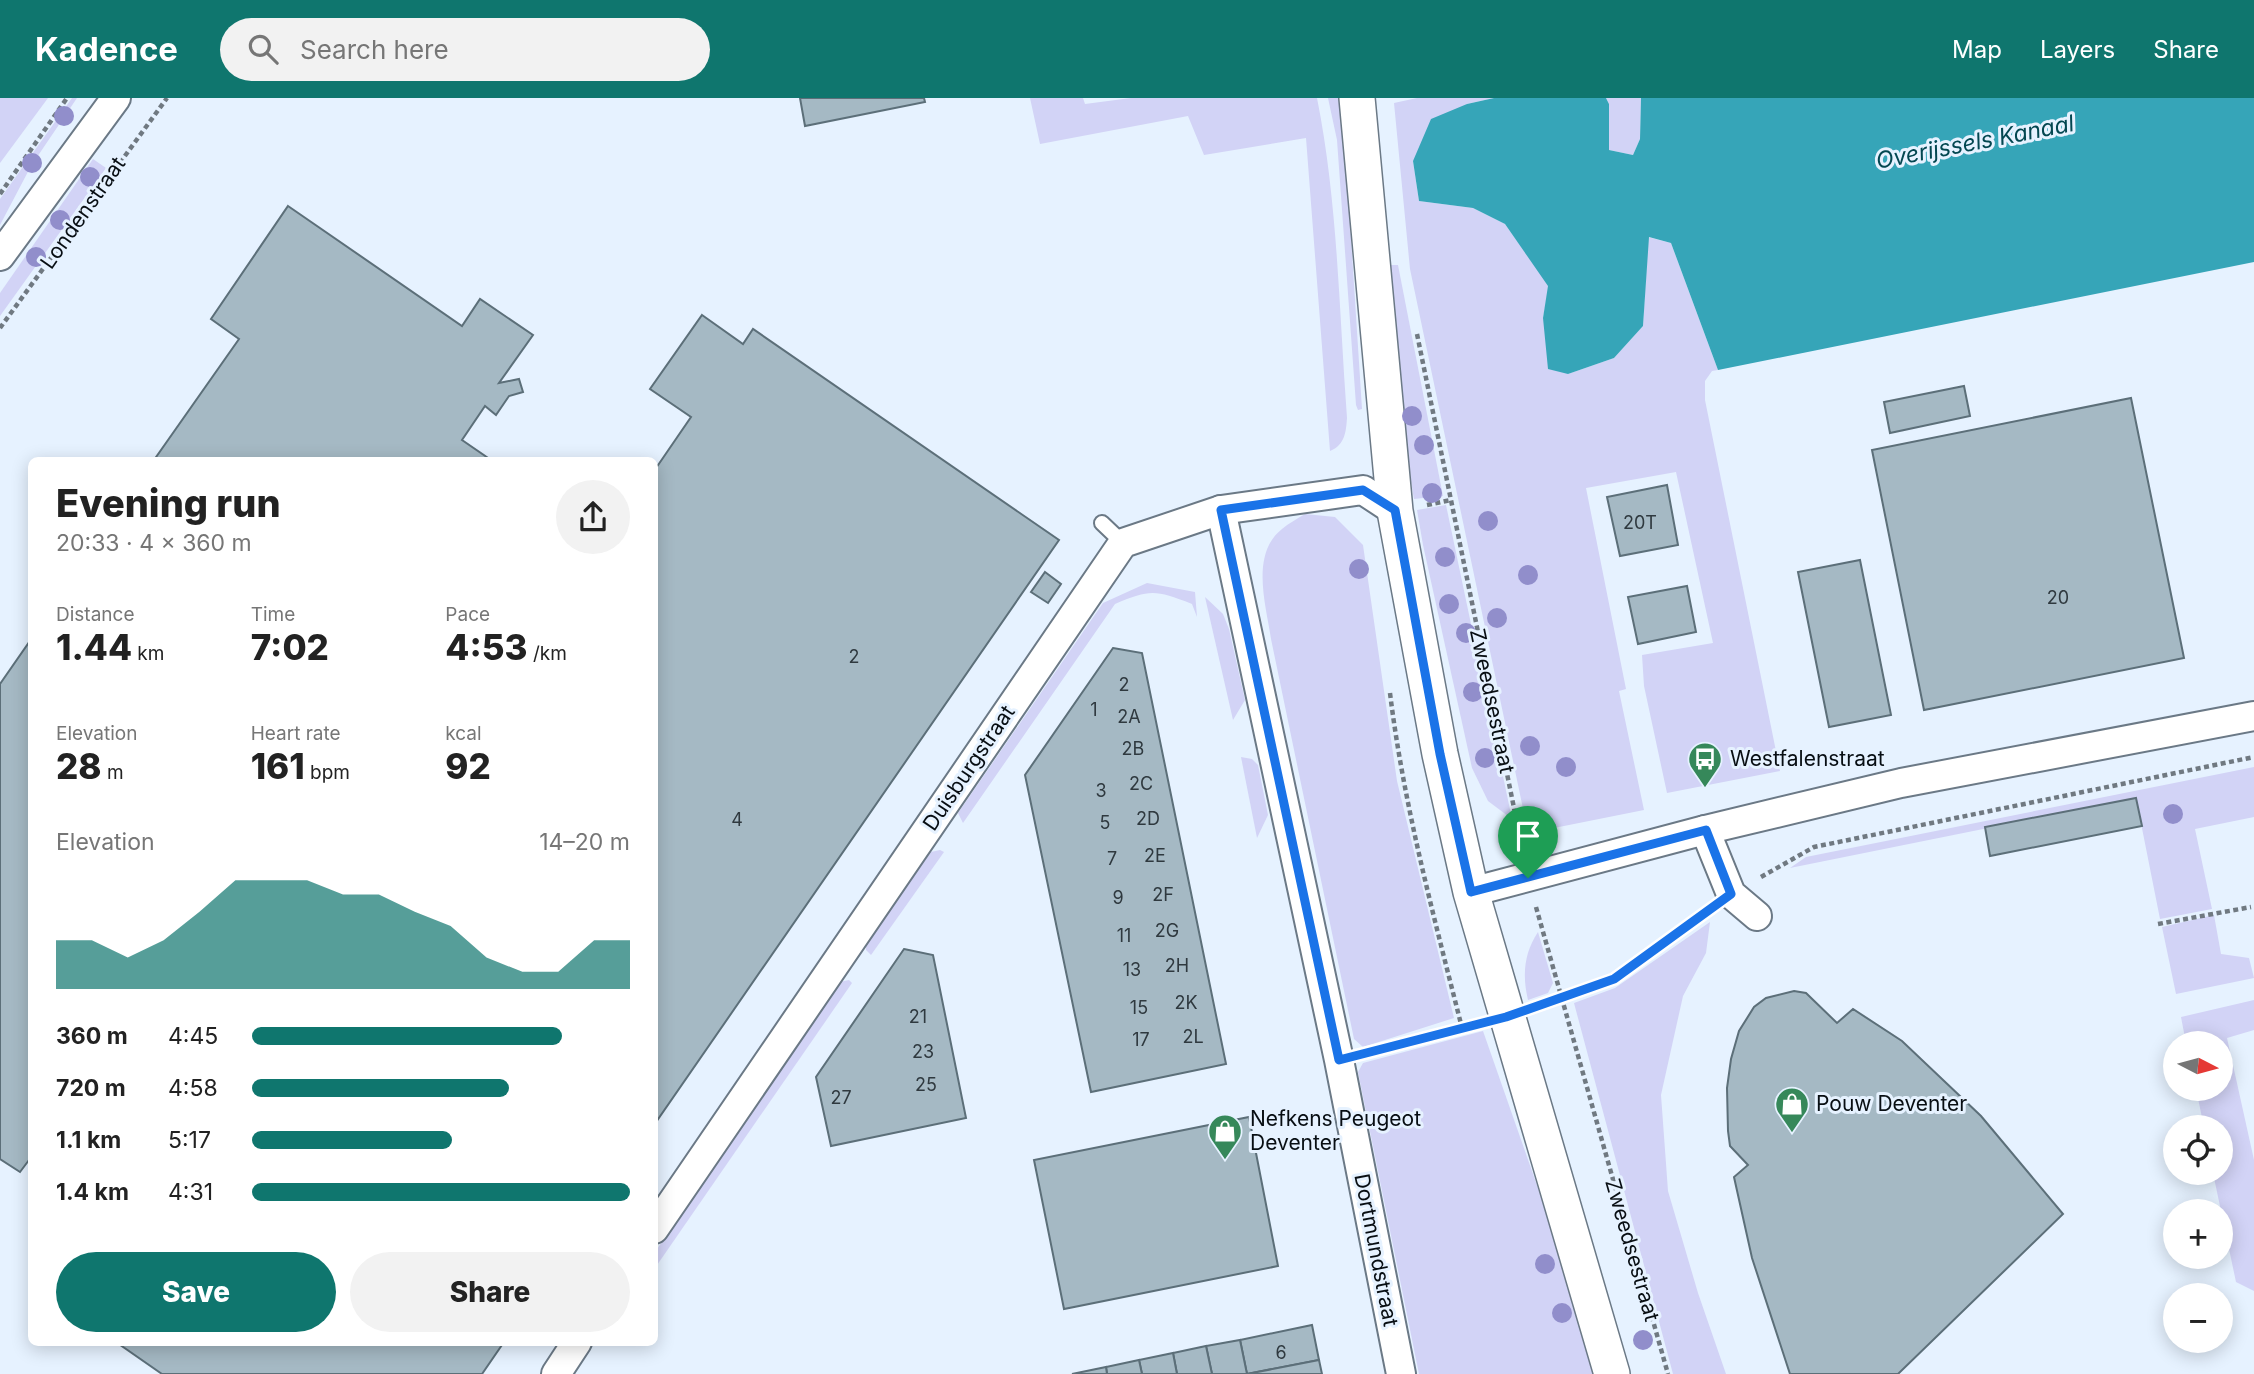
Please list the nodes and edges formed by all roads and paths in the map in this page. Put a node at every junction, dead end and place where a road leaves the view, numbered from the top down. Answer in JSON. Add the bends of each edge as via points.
{"nodes":[{"id":1,"x":66,"y":98,"type":"edge"},
{"id":2,"x":116,"y":98,"type":"edge"},
{"id":3,"x":167,"y":98,"type":"edge"},
{"id":4,"x":1357,"y":98,"type":"edge"},
{"id":5,"x":0,"y":194,"type":"edge"},
{"id":6,"x":0,"y":256,"type":"edge"},
{"id":7,"x":0,"y":328,"type":"edge"},
{"id":8,"x":1416,"y":330,"type":"dead end"},
{"id":9,"x":1221,"y":510,"type":"junction"},
{"id":10,"x":1395,"y":510,"type":"junction"},
{"id":11,"x":1102,"y":523,"type":"dead end"},
{"id":12,"x":1123,"y":542,"type":"junction"},
{"id":13,"x":2254,"y":716,"type":"edge"},
{"id":14,"x":2254,"y":757,"type":"edge"},
{"id":15,"x":1706,"y":830,"type":"junction"},
{"id":16,"x":1528,"y":878,"type":"junction"},
{"id":17,"x":1471,"y":892,"type":"junction"},
{"id":18,"x":1731,"y":894,"type":"junction"},
{"id":19,"x":2251,"y":906,"type":"dead end"},
{"id":20,"x":1757,"y":916,"type":"dead end"},
{"id":21,"x":2158,"y":924,"type":"dead end"},
{"id":22,"x":1562,"y":1000,"type":"junction"},
{"id":23,"x":1506,"y":1017,"type":"junction"},
{"id":24,"x":1339,"y":1060,"type":"junction"},
{"id":25,"x":658,"y":1223,"type":"edge"},
{"id":26,"x":574,"y":1346,"type":"edge"},
{"id":27,"x":555,"y":1374,"type":"edge"},
{"id":28,"x":1401,"y":1374,"type":"edge"},
{"id":29,"x":1612,"y":1374,"type":"edge"},
{"id":30,"x":1668,"y":1374,"type":"edge"}],
"edges":[{"from":1,"to":5,"type":"path"},
{"from":2,"to":6,"type":"street","name":"Londenstraat"},
{"from":3,"to":7,"type":"path","name":"Londenstraat"},
{"from":4,"to":10,"type":"street"},
{"from":8,"to":16,"type":"path","name":"Zweedsestraat"},
{"from":9,"to":10,"type":"street","via":[[1363,490]]},
{"from":9,"to":12,"type":"street"},
{"from":9,"to":24,"type":"street","name":"Dortmundstraat"},
{"from":10,"to":17,"type":"street","via":[[1437,741]]},
{"from":11,"to":12,"type":"lane"},
{"from":12,"to":25,"type":"street","name":"Duisburgstraat"},
{"from":13,"to":15,"type":"street","via":[[1902,783]]},
{"from":14,"to":18,"type":"path","via":[[1814,847]]},
{"from":15,"to":16,"type":"street"},
{"from":15,"to":18,"type":"street"},
{"from":16,"to":17,"type":"street"},
{"from":16,"to":22,"type":"path","name":"Zweedsestraat"},
{"from":17,"to":23,"type":"street"},
{"from":18,"to":20,"type":"street"},
{"from":18,"to":22,"type":"path","via":[[1614,979]]},
{"from":19,"to":21,"type":"path"},
{"from":22,"to":23,"type":"path"},
{"from":22,"to":30,"type":"path","name":"Zweedsestraat"},
{"from":23,"to":24,"type":"path"},
{"from":23,"to":29,"type":"street"},
{"from":24,"to":28,"type":"street","name":"Dortmundstraat"},
{"from":26,"to":27,"type":"street"}]}
